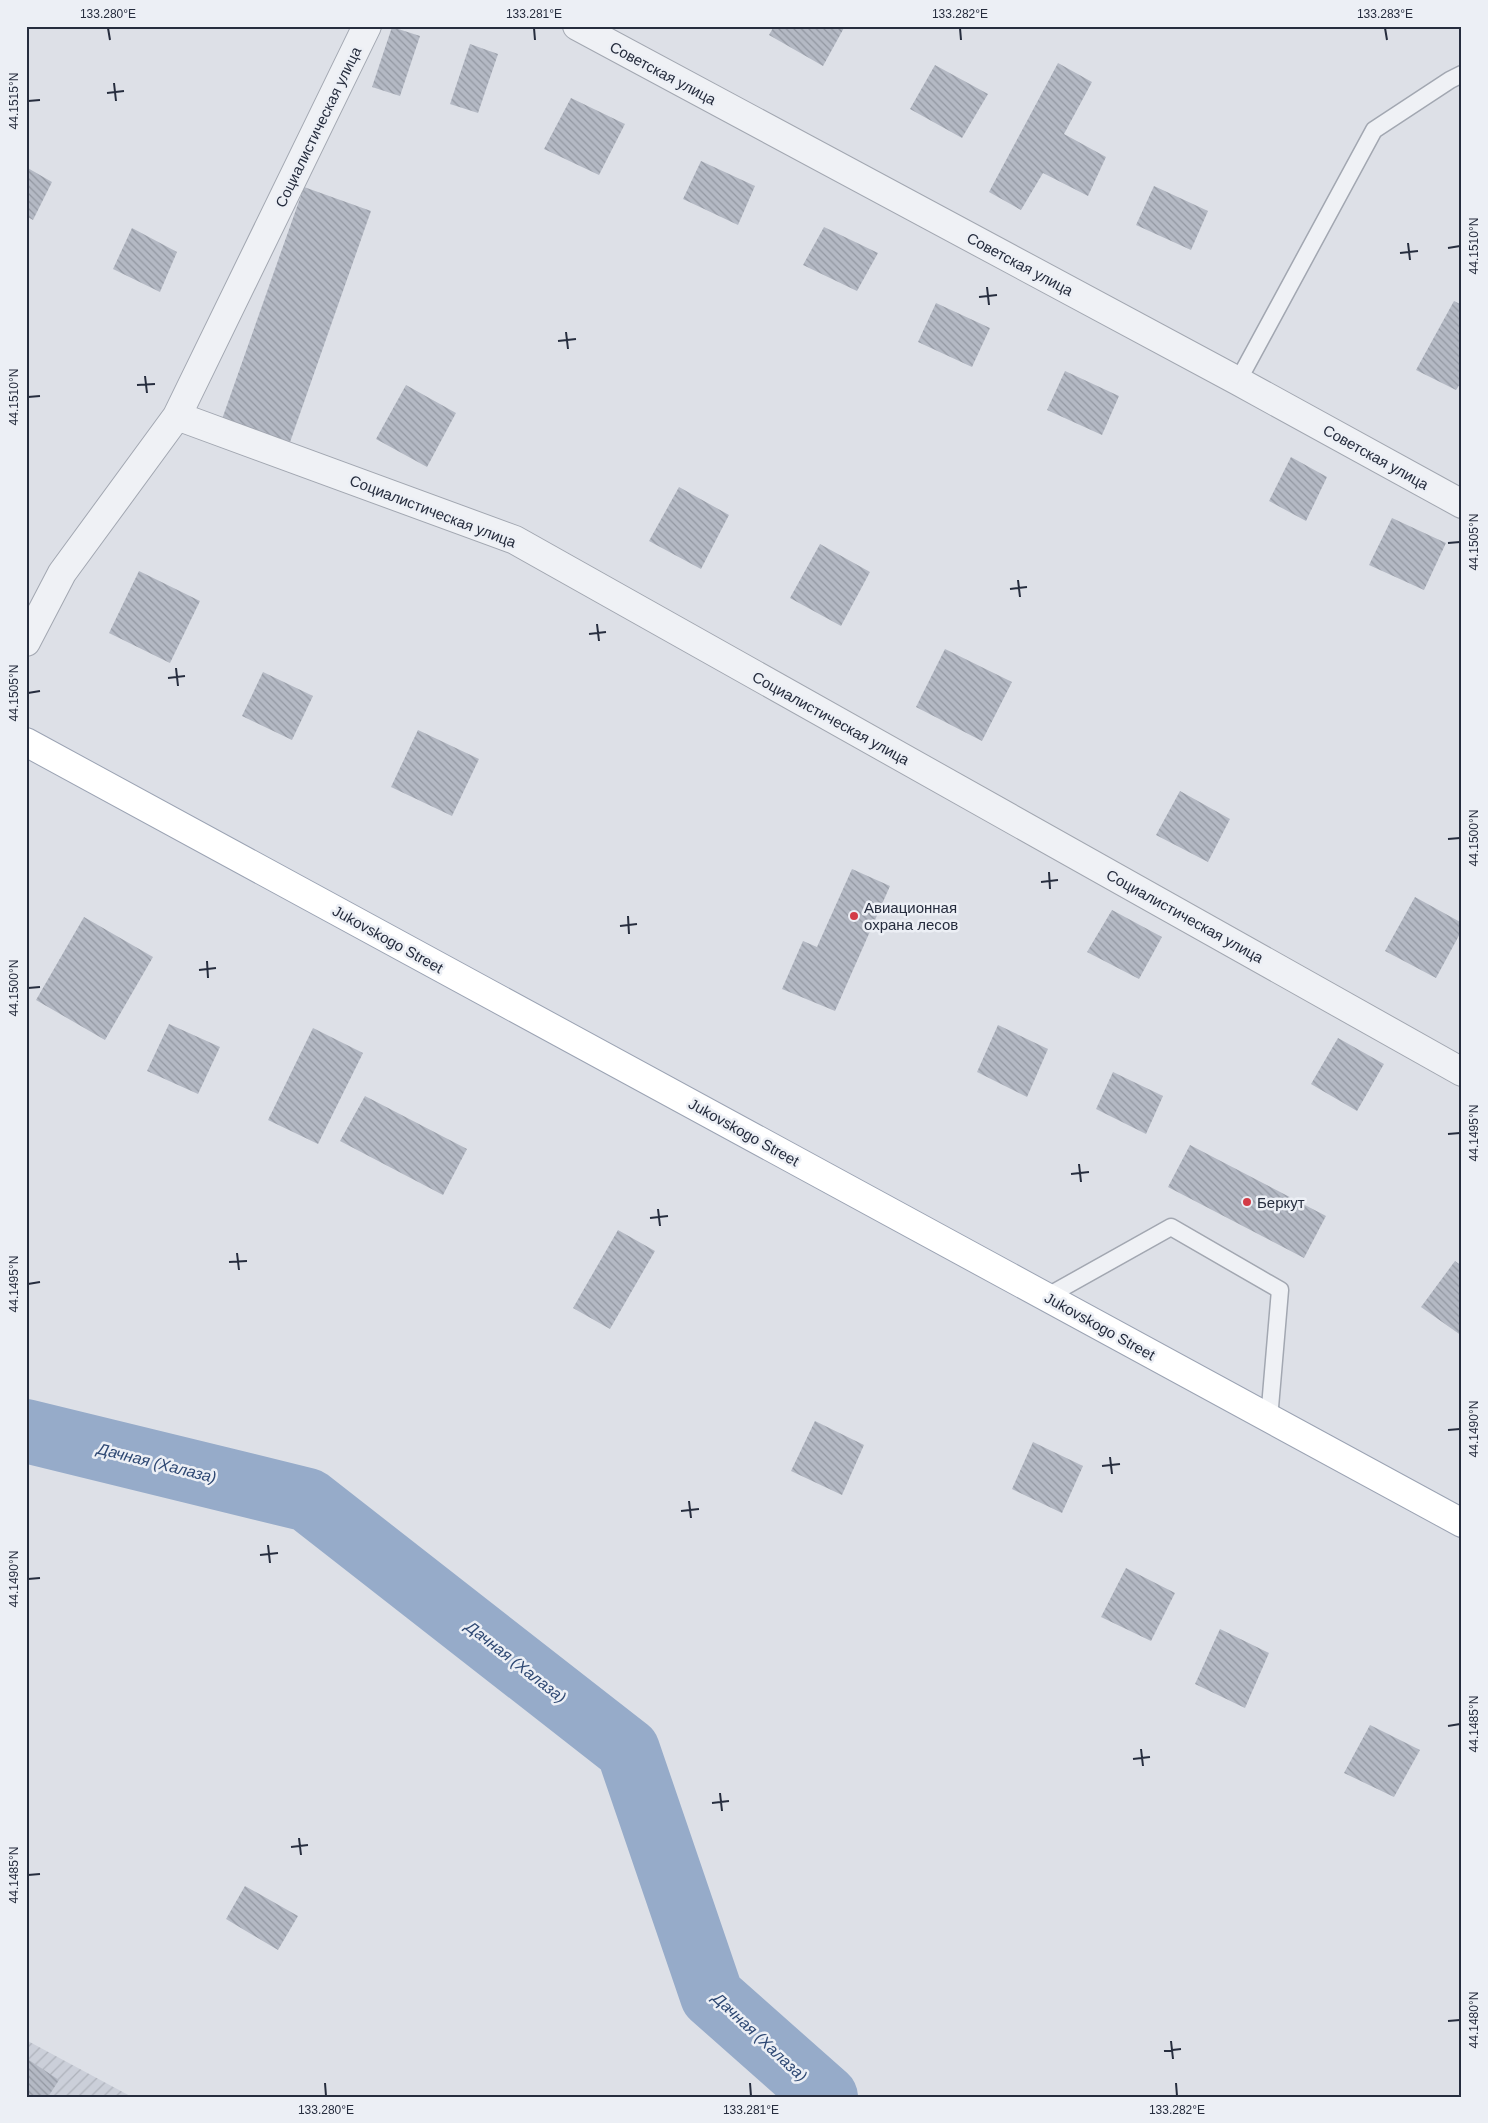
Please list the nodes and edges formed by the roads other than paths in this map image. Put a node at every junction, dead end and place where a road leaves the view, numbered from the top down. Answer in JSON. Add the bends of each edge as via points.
{"nodes":[{"id":1,"x":367,"y":26,"type":"edge"},
{"id":2,"x":577,"y":26,"type":"edge"},
{"id":3,"x":1462,"y":74,"type":"edge"},
{"id":4,"x":1238,"y":382,"type":"junction"},
{"id":5,"x":177,"y":416,"type":"junction"},
{"id":6,"x":1462,"y":504,"type":"edge"},
{"id":7,"x":30,"y":625,"type":"edge"},
{"id":8,"x":26,"y":742,"type":"edge"},
{"id":9,"x":1462,"y":1072,"type":"edge"},
{"id":10,"x":1046,"y":1297,"type":"junction"},
{"id":11,"x":1269,"y":1419,"type":"junction"},
{"id":12,"x":1462,"y":1523,"type":"edge"}],
"edges":[{"from":1,"to":5,"type":"street","name":"Социалистическая улица"},
{"from":2,"to":4,"type":"street","name":"Советская улица"},
{"from":3,"to":4,"type":"lane","via":[[1374,130]]},
{"from":4,"to":6,"type":"street","name":"Советская улица"},
{"from":5,"to":7,"type":"street","name":"Социалистическая улица","via":[[62,573]]},
{"from":5,"to":9,"type":"street","name":"Социалистическая улица","via":[[515,540]]},
{"from":8,"to":10,"type":"main road","name":"Jukovskogo Street"},
{"from":10,"to":11,"type":"main road","name":"Jukovskogo Street"},
{"from":10,"to":11,"type":"lane","via":[[1171,1227],[1280,1290]]},
{"from":11,"to":12,"type":"main road","name":"Jukovskogo Street"}]}
